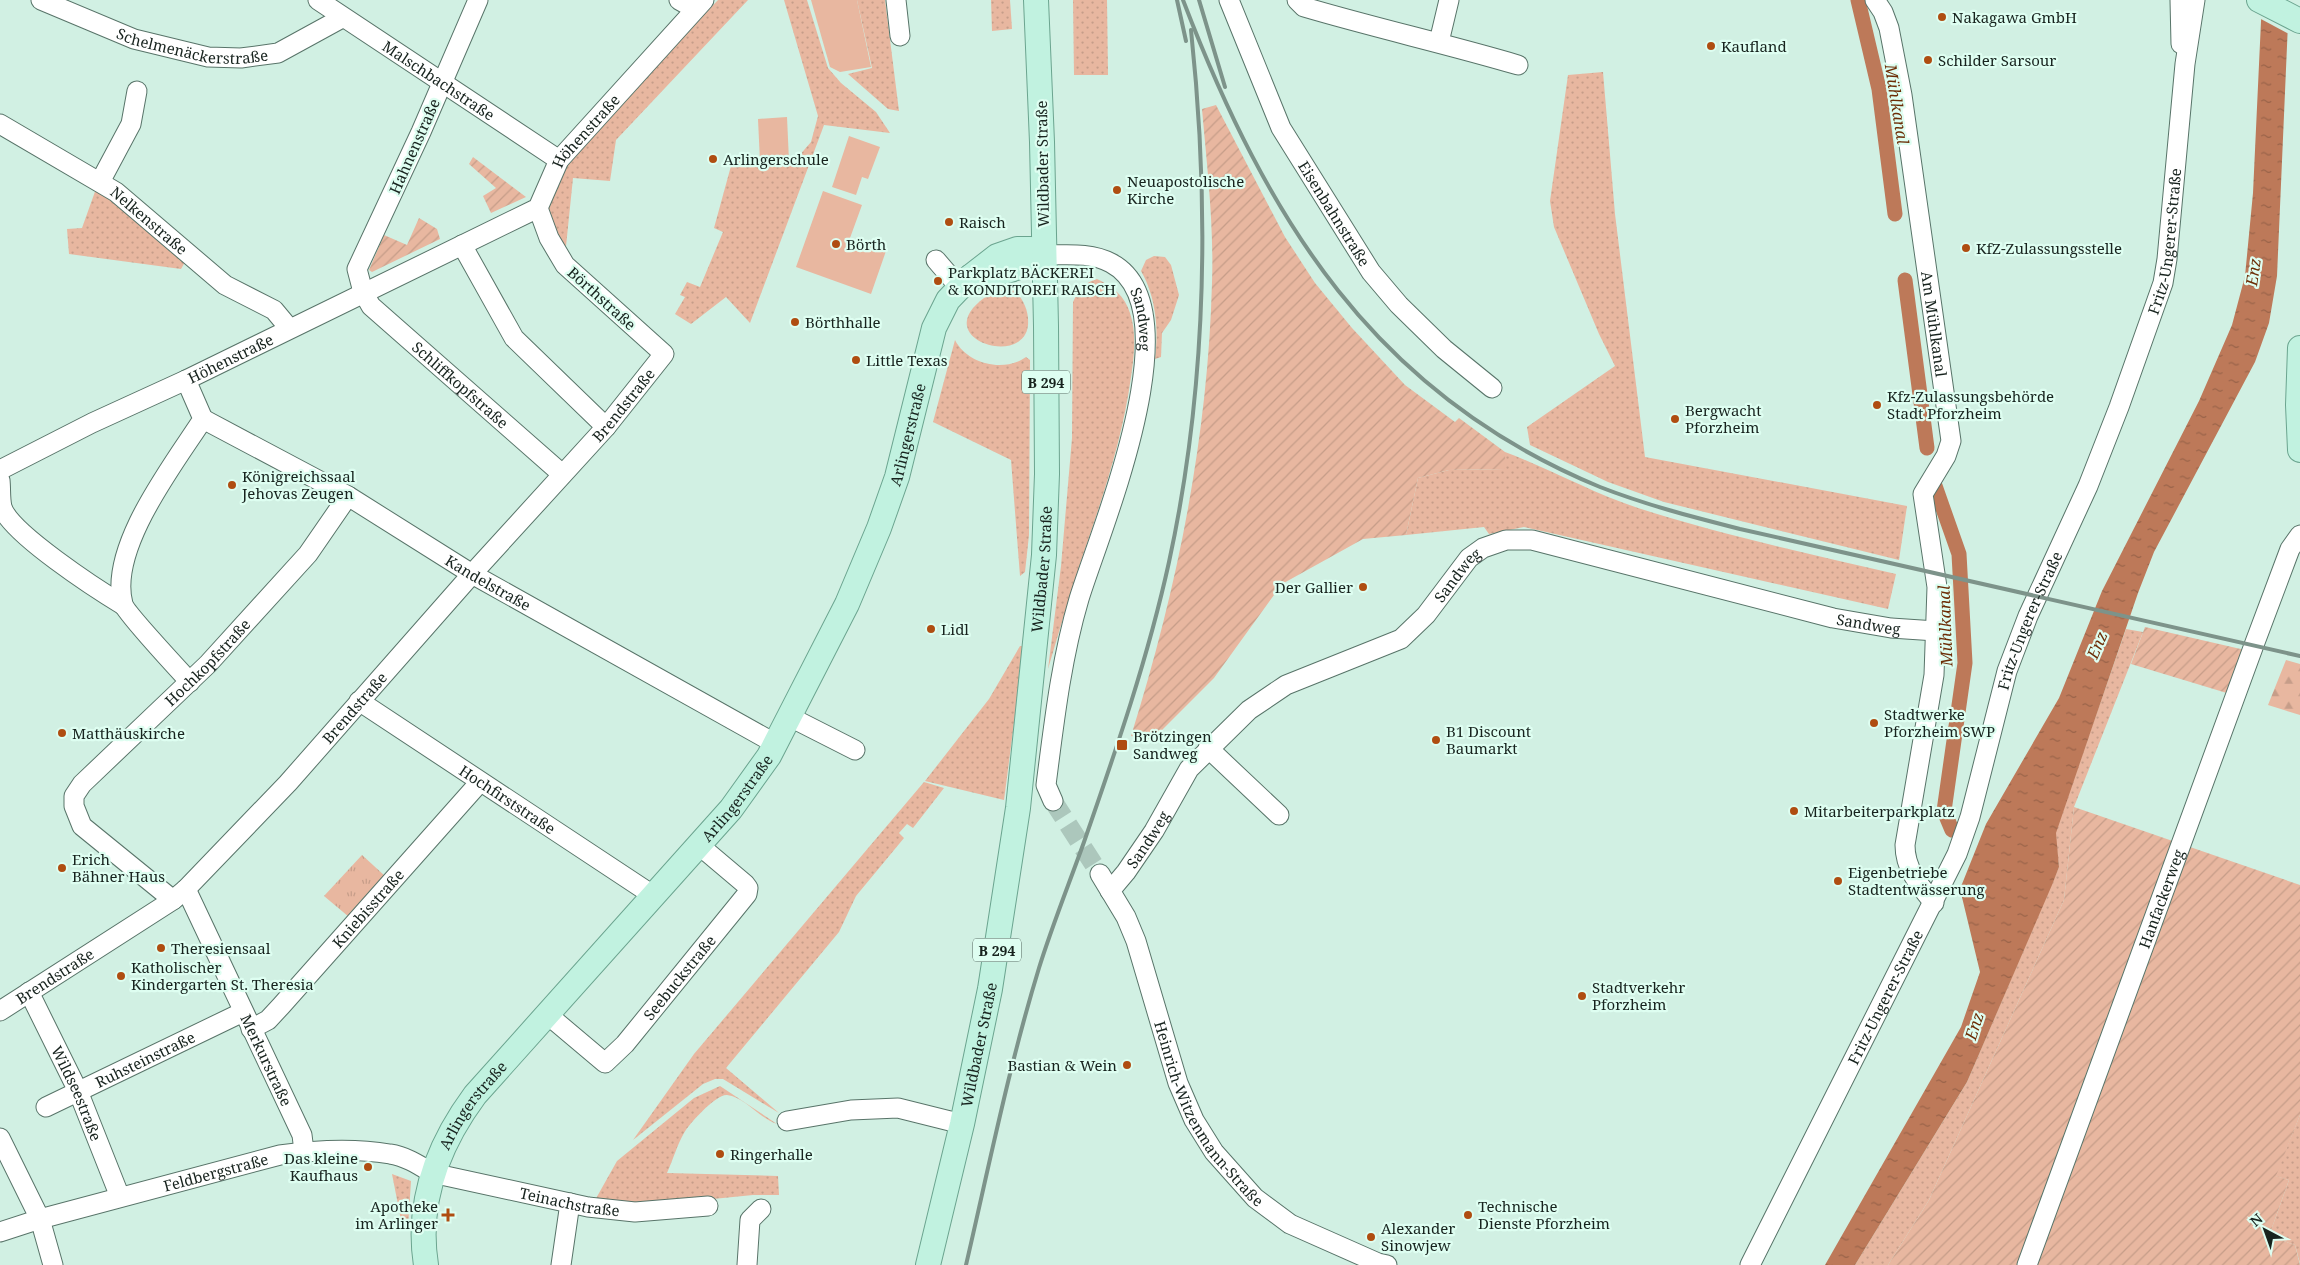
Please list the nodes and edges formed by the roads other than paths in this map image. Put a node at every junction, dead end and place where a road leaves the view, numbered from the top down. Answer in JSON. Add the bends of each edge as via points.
{"nodes":[{"id":1,"x":41,"y":0,"type":"edge"},
{"id":2,"x":318,"y":0,"type":"edge"},
{"id":3,"x":478,"y":0,"type":"edge"},
{"id":4,"x":896,"y":0,"type":"edge"},
{"id":5,"x":1230,"y":0,"type":"edge"},
{"id":6,"x":1297,"y":0,"type":"edge"},
{"id":7,"x":1449,"y":0,"type":"edge"},
{"id":8,"x":1875,"y":0,"type":"edge"},
{"id":9,"x":2180,"y":0,"type":"edge"},
{"id":10,"x":2195,"y":0,"type":"edge"},
{"id":11,"x":2259,"y":0,"type":"edge"},
{"id":12,"x":1038,"y":2,"type":"edge"},
{"id":13,"x":692,"y":3,"type":"edge"},
{"id":14,"x":342,"y":18,"type":"junction"},
{"id":15,"x":2299,"y":20,"type":"edge"},
{"id":16,"x":900,"y":36,"type":"dead end"},
{"id":17,"x":1439,"y":42,"type":"junction"},
{"id":18,"x":2185,"y":64,"type":"junction"},
{"id":19,"x":1518,"y":65,"type":"dead end"},
{"id":20,"x":443,"y":82,"type":"junction"},
{"id":21,"x":137,"y":91,"type":"dead end"},
{"id":22,"x":0,"y":124,"type":"edge"},
{"id":23,"x":559,"y":160,"type":"junction"},
{"id":24,"x":100,"y":182,"type":"junction"},
{"id":25,"x":538,"y":208,"type":"junction"},
{"id":26,"x":462,"y":245,"type":"junction"},
{"id":27,"x":1044,"y":255,"type":"junction"},
{"id":28,"x":936,"y":260,"type":"dead end"},
{"id":29,"x":965,"y":282,"type":"junction"},
{"id":30,"x":363,"y":292,"type":"junction"},
{"id":31,"x":289,"y":328,"type":"junction"},
{"id":32,"x":2300,"y":348,"type":"edge"},
{"id":33,"x":664,"y":354,"type":"joint"},
{"id":34,"x":186,"y":380,"type":"junction"},
{"id":35,"x":1492,"y":388,"type":"dead end"},
{"id":36,"x":203,"y":418,"type":"junction"},
{"id":37,"x":606,"y":427,"type":"junction"},
{"id":38,"x":2300,"y":450,"type":"edge"},
{"id":39,"x":0,"y":470,"type":"edge"},
{"id":40,"x":562,"y":474,"type":"junction"},
{"id":41,"x":0,"y":480,"type":"edge"},
{"id":42,"x":348,"y":496,"type":"junction"},
{"id":43,"x":2300,"y":535,"type":"edge"},
{"id":44,"x":472,"y":574,"type":"junction"},
{"id":45,"x":124,"y":605,"type":"junction"},
{"id":46,"x":1936,"y":630,"type":"junction"},
{"id":47,"x":190,"y":682,"type":"junction"},
{"id":48,"x":359,"y":701,"type":"junction"},
{"id":49,"x":790,"y":717,"type":"junction"},
{"id":50,"x":776,"y":744,"type":"junction"},
{"id":51,"x":1208,"y":748,"type":"junction"},
{"id":52,"x":855,"y":750,"type":"dead end"},
{"id":53,"x":480,"y":782,"type":"junction"},
{"id":54,"x":1053,"y":801,"type":"tunnel mouth"},
{"id":55,"x":1279,"y":815,"type":"dead end"},
{"id":56,"x":700,"y":846,"type":"junction"},
{"id":57,"x":1100,"y":874,"type":"tunnel mouth"},
{"id":58,"x":1110,"y":890,"type":"junction"},
{"id":59,"x":179,"y":895,"type":"junction"},
{"id":60,"x":654,"y":896,"type":"junction"},
{"id":61,"x":1934,"y":903,"type":"junction"},
{"id":62,"x":29,"y":992,"type":"junction"},
{"id":63,"x":0,"y":1011,"type":"edge"},
{"id":64,"x":243,"y":1012,"type":"junction"},
{"id":65,"x":548,"y":1015,"type":"junction"},
{"id":66,"x":251,"y":1030,"type":"junction"},
{"id":67,"x":78,"y":1091,"type":"junction"},
{"id":68,"x":46,"y":1107,"type":"dead end"},
{"id":69,"x":787,"y":1121,"type":"dead end"},
{"id":70,"x":962,"y":1124,"type":"junction"},
{"id":71,"x":0,"y":1138,"type":"edge"},
{"id":72,"x":304,"y":1151,"type":"junction"},
{"id":73,"x":432,"y":1173,"type":"junction"},
{"id":74,"x":120,"y":1197,"type":"junction"},
{"id":75,"x":570,"y":1203,"type":"junction"},
{"id":76,"x":708,"y":1206,"type":"dead end"},
{"id":77,"x":761,"y":1208,"type":"dead end"},
{"id":78,"x":40,"y":1219,"type":"junction"},
{"id":79,"x":0,"y":1232,"type":"edge"},
{"id":80,"x":1380,"y":1264,"type":"edge"},
{"id":81,"x":53,"y":1265,"type":"edge"},
{"id":82,"x":426,"y":1265,"type":"edge"},
{"id":83,"x":561,"y":1265,"type":"edge"},
{"id":84,"x":747,"y":1265,"type":"edge"},
{"id":85,"x":928,"y":1265,"type":"edge"},
{"id":86,"x":1750,"y":1265,"type":"edge"},
{"id":87,"x":2027,"y":1265,"type":"edge"}],
"edges":[{"from":1,"to":14,"type":"street","name":"Schelmenäckerstraße","via":[[134,39],[208,57],[241,58],[278,53]]},
{"from":2,"to":14,"type":"street","name":"Malschbachstraße"},
{"from":3,"to":20,"type":"street","name":"Hahnenstraße"},
{"from":4,"to":16,"type":"street"},
{"from":5,"to":35,"type":"street","name":"Eisenbahnstraße","via":[[1282,128],[1371,272],[1444,349]]},
{"from":6,"to":17,"type":"street","via":[[1304,7],[1404,36]]},
{"from":7,"to":17,"type":"street"},
{"from":8,"to":46,"type":"street","name":"Am Mühlkanal","via":[[1889,28],[1910,143],[1951,441],[1943,463],[1923,494],[1937,587]]},
{"from":9,"to":18,"type":"street","name":"Fritz-Ungerer-Straße","via":[[2180,35]]},
{"from":10,"to":18,"type":"street","name":"Fritz-Ungerer-Straße"},
{"from":11,"to":15,"type":"main road"},
{"from":12,"to":27,"type":"main road","name":"Wildbader Straße","number":"B 294"},
{"from":13,"to":23,"type":"street","name":"Höhenstraße"},
{"from":14,"to":20,"type":"street","name":"Malschbachstraße"},
{"from":17,"to":19,"type":"street"},
{"from":18,"to":61,"type":"street","name":"Fritz-Ungerer-Straße","via":[[2163,283],[2088,486],[2028,616],[2007,672],[1970,817]]},
{"from":20,"to":23,"type":"street","name":"Malschbachstraße"},
{"from":20,"to":30,"type":"street","name":"Hahnenstraße","via":[[357,269]]},
{"from":21,"to":24,"type":"street","via":[[131,124]]},
{"from":22,"to":24,"type":"street","name":"Nelkenstraße"},
{"from":23,"to":25,"type":"street","name":"Höhenstraße"},
{"from":24,"to":31,"type":"street","name":"Nelkenstraße","via":[[225,284],[274,310]]},
{"from":25,"to":26,"type":"street","name":"Höhenstraße"},
{"from":25,"to":33,"type":"street","name":"Börthstraße","via":[[548,238],[566,265]]},
{"from":26,"to":30,"type":"street","name":"Höhenstraße"},
{"from":26,"to":37,"type":"street","via":[[514,338]]},
{"from":27,"to":29,"type":"main road","name":"Arlingerstraße","via":[[1031,249],[1017,249],[997,256]]},
{"from":27,"to":54,"type":"street","name":"Sandweg","via":[[1090,256],[1122,271],[1139,299],[1146,348],[1139,406],[1123,471],[1079,599],[1063,662],[1046,786]]},
{"from":27,"to":70,"type":"main road","name":"Wildbader Straße","number":"B 294","via":[[1047,474],[1038,630],[1002,917]]},
{"from":28,"to":29,"type":"street"},
{"from":29,"to":49,"type":"main road","name":"Arlingerstraße","via":[[948,300],[934,328],[912,423],[879,528],[847,604]]},
{"from":30,"to":31,"type":"street","name":"Höhenstraße"},
{"from":30,"to":40,"type":"street","name":"Schliffkopfstraße","via":[[371,306]]},
{"from":31,"to":34,"type":"street","name":"Höhenstraße"},
{"from":32,"to":38,"type":"main road"},
{"from":33,"to":37,"type":"street","name":"Brendstraße"},
{"from":34,"to":36,"type":"street"},
{"from":34,"to":39,"type":"street","name":"Höhenstraße"},
{"from":36,"to":42,"type":"street","name":"Kandelstraße"},
{"from":36,"to":45,"type":"street","via":[[154,494],[130,541],[121,576]]},
{"from":37,"to":40,"type":"street","name":"Brendstraße"},
{"from":40,"to":44,"type":"street","name":"Brendstraße"},
{"from":41,"to":45,"type":"street","via":[[2,508],[18,529],[94,587]]},
{"from":42,"to":44,"type":"street","name":"Kandelstraße"},
{"from":42,"to":47,"type":"street","name":"Hochkopfstraße","via":[[308,554]]},
{"from":43,"to":87,"type":"street","name":"Hanfackerweg","via":[[2290,549],[2257,636]]},
{"from":44,"to":48,"type":"street","name":"Brendstraße"},
{"from":44,"to":50,"type":"street","name":"Kandelstraße"},
{"from":45,"to":47,"type":"street"},
{"from":46,"to":51,"type":"street","name":"Sandweg","via":[[1891,628],[1832,618],[1532,540],[1506,540],[1483,548],[1469,558],[1426,615],[1401,639],[1286,685],[1249,710]]},
{"from":46,"to":61,"type":"street","name":"Am Mühlkanal","via":[[1934,675],[1905,845],[1909,868]]},
{"from":47,"to":59,"type":"street","name":"Hochkopfstraße","via":[[82,784],[74,796],[74,806],[82,826]]},
{"from":48,"to":53,"type":"street","name":"Hochfirststraße"},
{"from":48,"to":59,"type":"street","name":"Brendstraße","via":[[288,783]]},
{"from":49,"to":50,"type":"main road","name":"Arlingerstraße"},
{"from":49,"to":52,"type":"street"},
{"from":50,"to":56,"type":"main road","name":"Arlingerstraße"},
{"from":51,"to":55,"type":"street"},
{"from":51,"to":58,"type":"street","name":"Sandweg","via":[[1189,769],[1154,831]]},
{"from":53,"to":60,"type":"street","name":"Hochfirststraße"},
{"from":53,"to":66,"type":"street","name":"Kniebisstraße","via":[[281,1006],[268,1020]]},
{"from":56,"to":60,"type":"main road","name":"Arlingerstraße"},
{"from":56,"to":65,"type":"street","name":"Seebuckstraße","via":[[748,888],[744,901],[625,1044],[605,1063]]},
{"from":57,"to":58,"type":"street"},
{"from":58,"to":80,"type":"street","name":"Heinrich-Witzenmann-Straße","via":[[1136,941],[1178,1084],[1194,1120],[1214,1152],[1256,1198],[1290,1224]]},
{"from":59,"to":62,"type":"street","name":"Brendstraße"},
{"from":59,"to":64,"type":"street","name":"Merkurstraße"},
{"from":60,"to":65,"type":"main road","name":"Arlingerstraße"},
{"from":61,"to":86,"type":"street","name":"Fritz-Ungerer-Straße"},
{"from":62,"to":63,"type":"street","name":"Brendstraße"},
{"from":62,"to":67,"type":"street","name":"Wildseestraße"},
{"from":64,"to":66,"type":"street","name":"Merkurstraße"},
{"from":64,"to":67,"type":"street","name":"Ruhsteinstraße"},
{"from":65,"to":73,"type":"main road","name":"Arlingerstraße","via":[[458,1118]]},
{"from":66,"to":72,"type":"street","name":"Merkurstraße","via":[[302,1135]]},
{"from":67,"to":68,"type":"street","name":"Ruhsteinstraße"},
{"from":67,"to":74,"type":"street","name":"Wildseestraße"},
{"from":69,"to":70,"type":"street","name":"Wildbader Straße","via":[[851,1110],[898,1108]]},
{"from":70,"to":85,"type":"main road","name":"Wildbader Straße","number":"B 294"},
{"from":71,"to":78,"type":"street"},
{"from":72,"to":73,"type":"street","name":"Feldbergstraße","via":[[390,1154]]},
{"from":72,"to":74,"type":"street","name":"Feldbergstraße","via":[[280,1154]]},
{"from":73,"to":75,"type":"street","name":"Teinachstraße"},
{"from":73,"to":82,"type":"main road","name":"Arlingerstraße","via":[[422,1240]]},
{"from":74,"to":78,"type":"street","name":"Feldbergstraße"},
{"from":75,"to":76,"type":"street","name":"Teinachstraße","via":[[635,1212]]},
{"from":75,"to":83,"type":"street"},
{"from":77,"to":84,"type":"street","via":[[750,1220]]},
{"from":78,"to":79,"type":"street","name":"Feldbergstraße"},
{"from":78,"to":81,"type":"street"}]}
